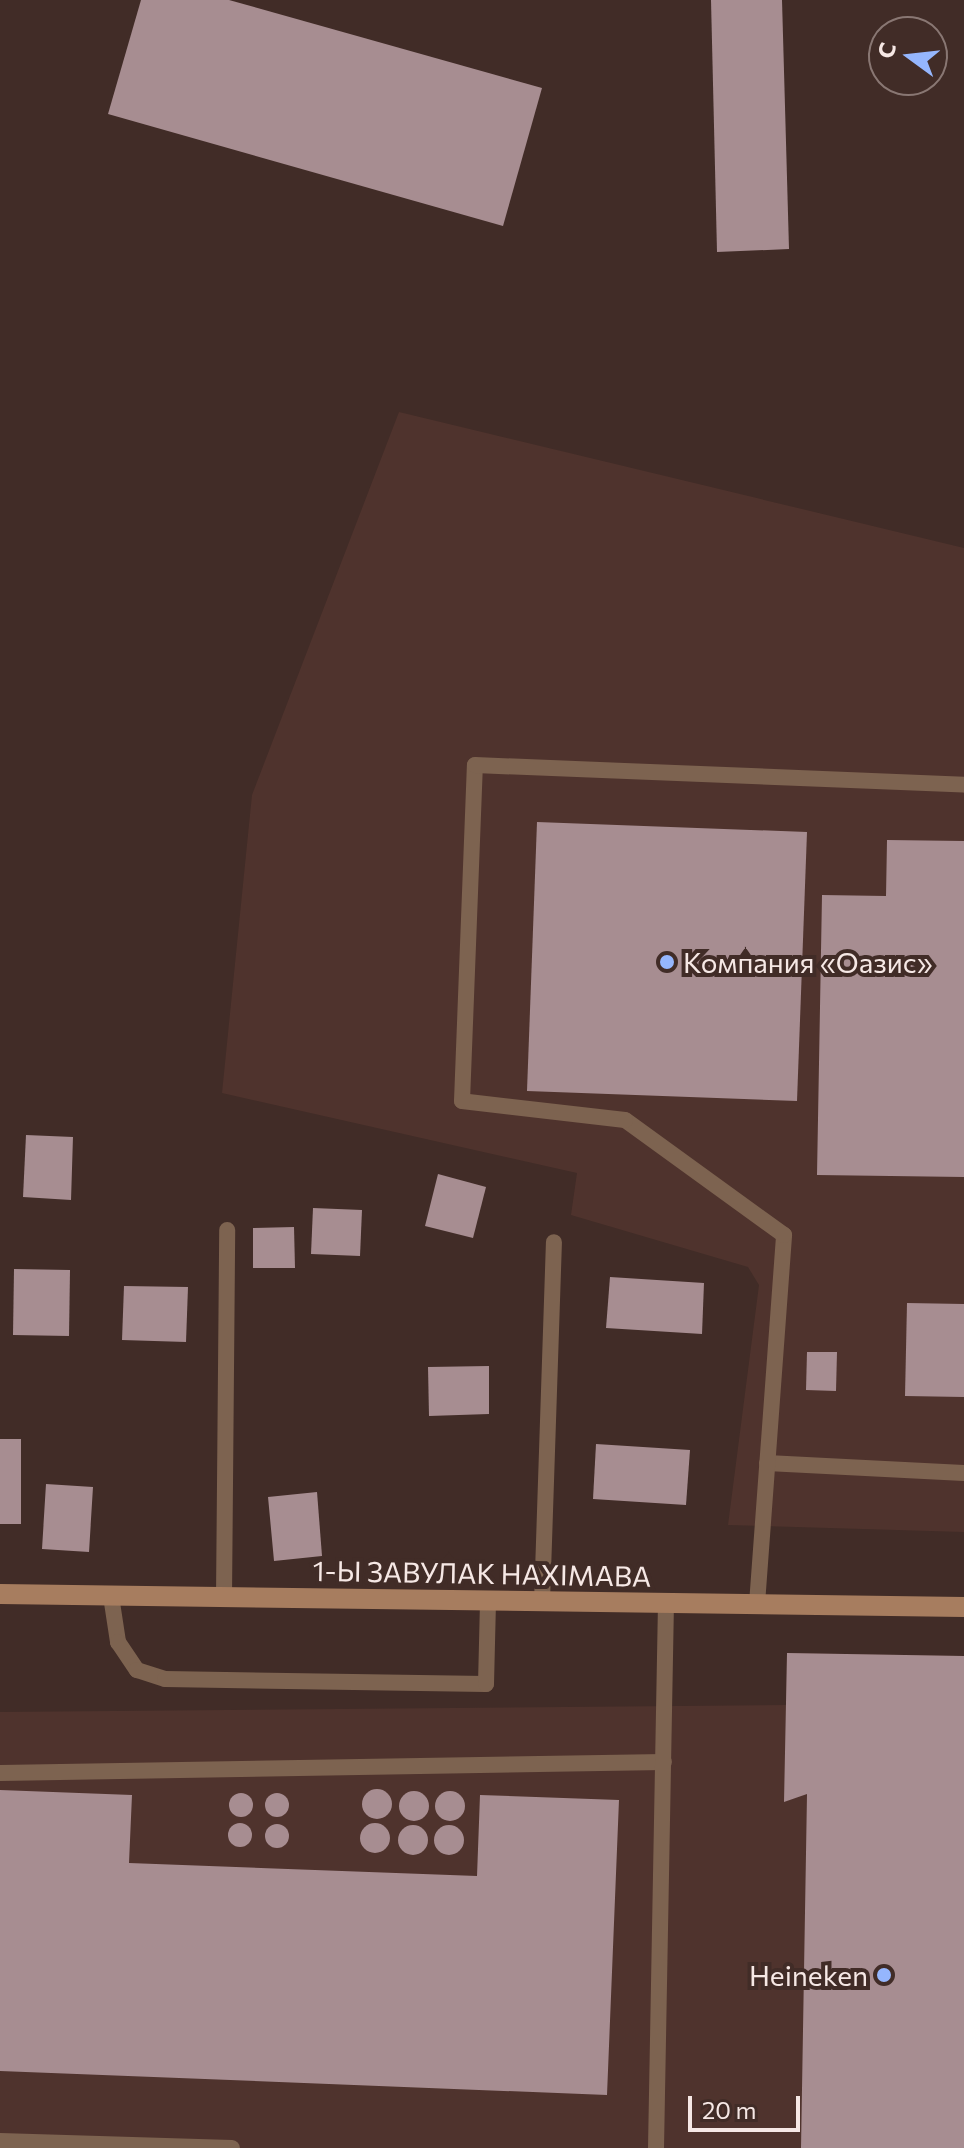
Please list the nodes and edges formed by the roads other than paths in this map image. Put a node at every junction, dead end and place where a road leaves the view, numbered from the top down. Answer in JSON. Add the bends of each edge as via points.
{"nodes":[{"id":1,"x":964,"y":785,"type":"edge"},
{"id":2,"x":227,"y":1230,"type":"dead end"},
{"id":3,"x":554,"y":1242,"type":"dead end"},
{"id":4,"x":767,"y":1463,"type":"junction"},
{"id":5,"x":964,"y":1473,"type":"edge"},
{"id":6,"x":0,"y":1594,"type":"edge"},
{"id":7,"x":111,"y":1596,"type":"junction"},
{"id":8,"x":224,"y":1598,"type":"junction"},
{"id":9,"x":488,"y":1601,"type":"junction"},
{"id":10,"x":542,"y":1602,"type":"junction"},
{"id":11,"x":666,"y":1603,"type":"junction"},
{"id":12,"x":757,"y":1604,"type":"junction"},
{"id":13,"x":964,"y":1607,"type":"edge"},
{"id":14,"x":664,"y":1762,"type":"junction"},
{"id":15,"x":0,"y":1773,"type":"edge"},
{"id":16,"x":0,"y":2141,"type":"edge"},
{"id":17,"x":232,"y":2148,"type":"edge"},
{"id":18,"x":656,"y":2148,"type":"edge"}],
"edges":[{"from":1,"to":4,"type":"lane","via":[[475,765],[462,1101],[625,1120],[784,1235]]},
{"from":2,"to":8,"type":"lane"},
{"from":3,"to":10,"type":"lane"},
{"from":4,"to":5,"type":"lane"},
{"from":4,"to":12,"type":"lane"},
{"from":6,"to":7,"type":"street","name":"1-Ы ЗАВУЛАК НАХІМАВА"},
{"from":7,"to":8,"type":"street","name":"1-Ы ЗАВУЛАК НАХІМАВА"},
{"from":7,"to":9,"type":"lane","via":[[118,1642],[130,1661],[165,1679],[486,1684]]},
{"from":8,"to":9,"type":"street","name":"1-Ы ЗАВУЛАК НАХІМАВА"},
{"from":9,"to":10,"type":"street","name":"1-Ы ЗАВУЛАК НАХІМАВА"},
{"from":10,"to":11,"type":"street","name":"1-Ы ЗАВУЛАК НАХІМАВА"},
{"from":11,"to":12,"type":"street","name":"1-Ы ЗАВУЛАК НАХІМАВА"},
{"from":11,"to":14,"type":"lane"},
{"from":12,"to":13,"type":"street","name":"1-Ы ЗАВУЛАК НАХІМАВА"},
{"from":14,"to":15,"type":"lane"},
{"from":14,"to":18,"type":"lane"},
{"from":16,"to":17,"type":"lane"}]}
